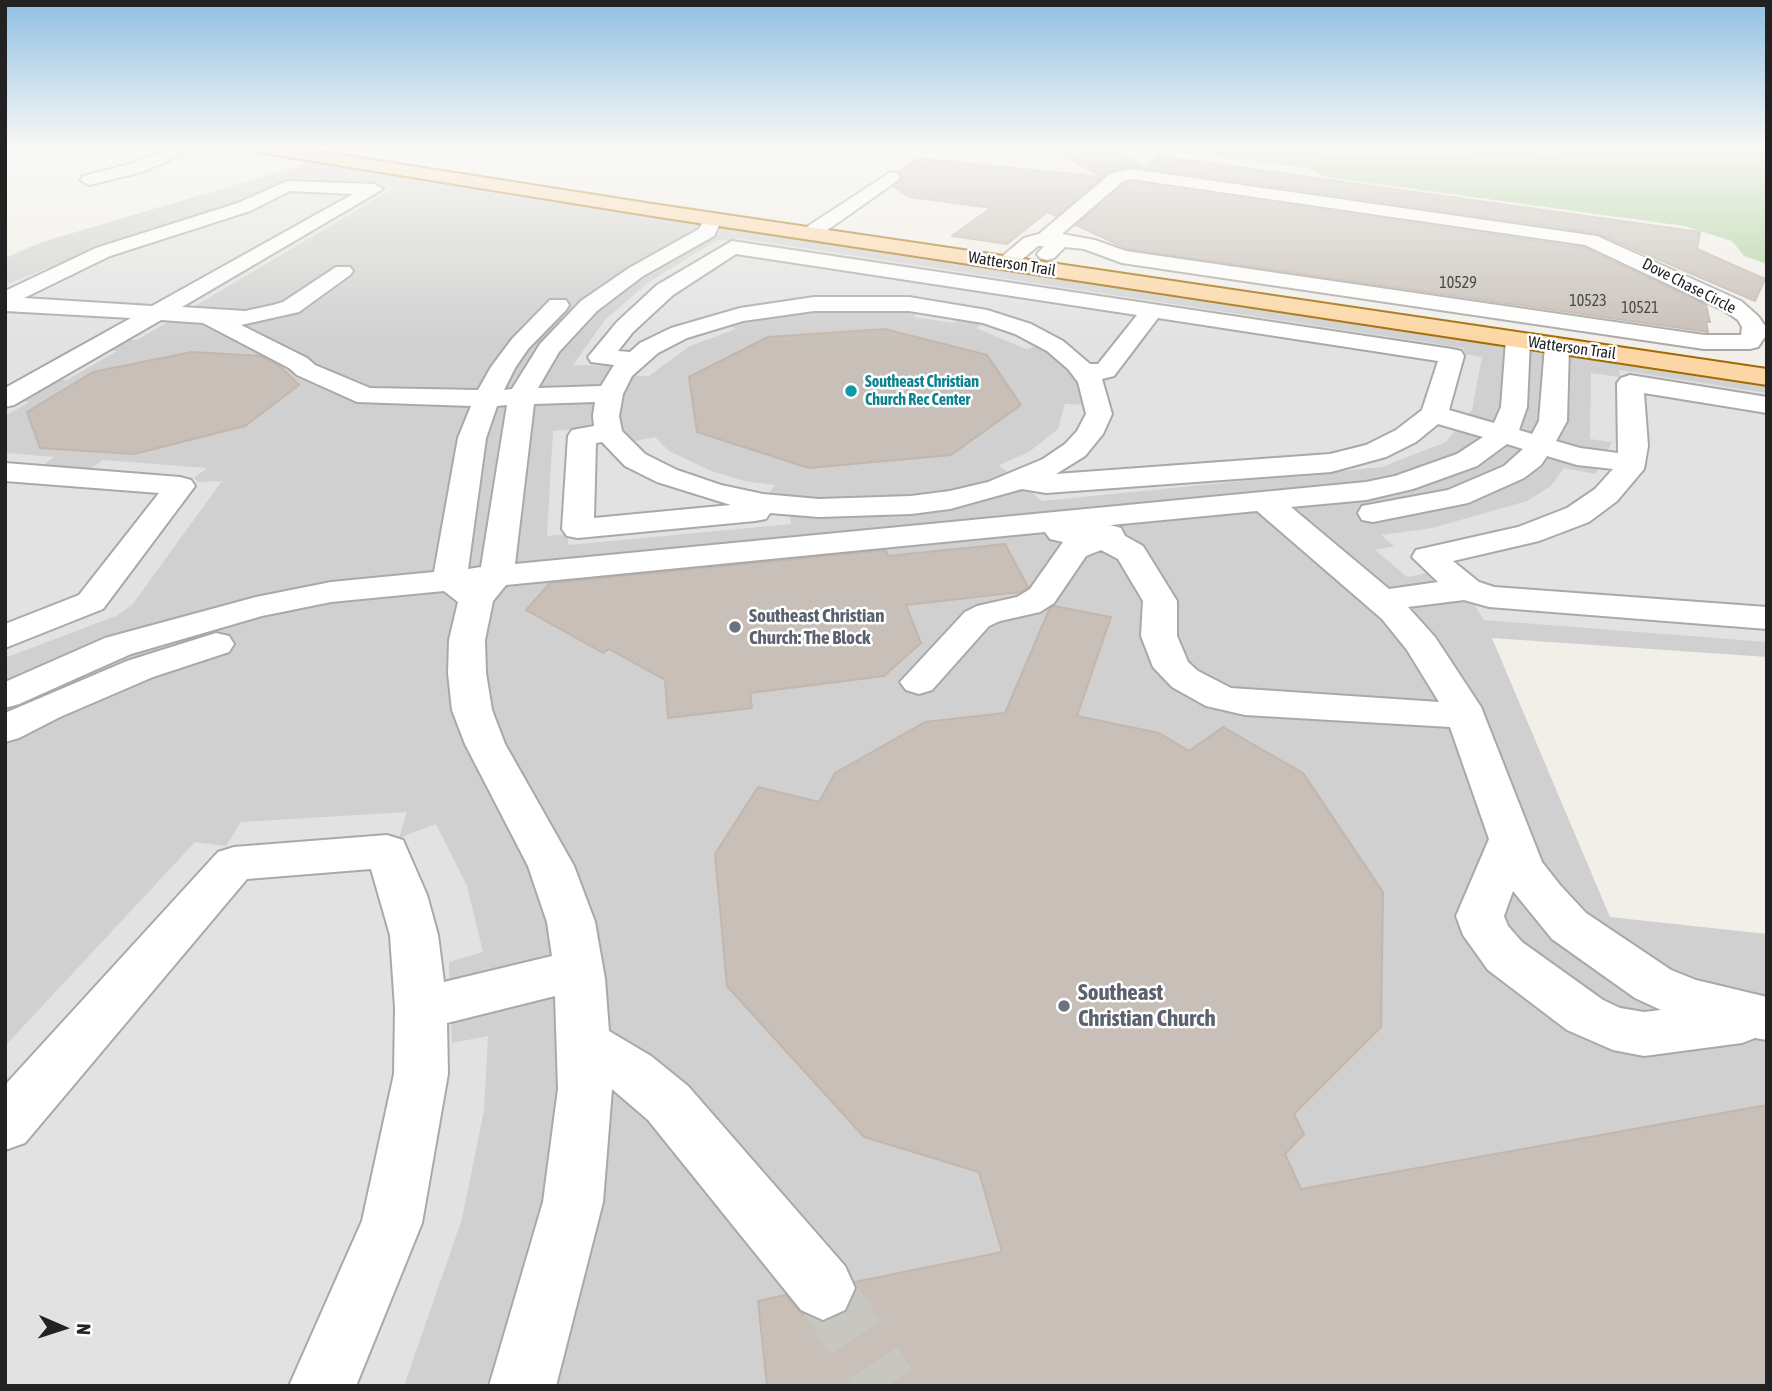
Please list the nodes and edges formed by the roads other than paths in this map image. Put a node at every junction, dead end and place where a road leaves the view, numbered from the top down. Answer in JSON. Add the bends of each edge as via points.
{"nodes":[{"id":1,"x":205,"y":212,"type":"edge"},
{"id":2,"x":229,"y":212,"type":"edge"},
{"id":3,"x":334,"y":212,"type":"edge"},
{"id":4,"x":667,"y":212,"type":"edge"},
{"id":5,"x":841,"y":212,"type":"edge"},
{"id":6,"x":1076,"y":212,"type":"edge"},
{"id":7,"x":1400,"y":212,"type":"edge"},
{"id":8,"x":713,"y":219,"type":"junction"},
{"id":9,"x":809,"y":234,"type":"junction"},
{"id":10,"x":1046,"y":238,"type":"junction"},
{"id":11,"x":1006,"y":263,"type":"junction"},
{"id":12,"x":1032,"y":267,"type":"junction"},
{"id":13,"x":343,"y":271,"type":"dead end"},
{"id":14,"x":6,"y":277,"type":"edge"},
{"id":15,"x":5,"y":301,"type":"edge"},
{"id":16,"x":1153,"y":310,"type":"junction"},
{"id":17,"x":158,"y":312,"type":"junction"},
{"id":18,"x":210,"y":318,"type":"junction"},
{"id":19,"x":1518,"y":340,"type":"junction"},
{"id":20,"x":1557,"y":346,"type":"junction"},
{"id":21,"x":633,"y":359,"type":"junction"},
{"id":22,"x":1084,"y":373,"type":"junction"},
{"id":23,"x":1767,"y":377,"type":"edge"},
{"id":24,"x":610,"y":394,"type":"junction"},
{"id":25,"x":523,"y":397,"type":"junction"},
{"id":26,"x":487,"y":398,"type":"junction"},
{"id":27,"x":5,"y":399,"type":"edge"},
{"id":28,"x":1767,"y":405,"type":"edge"},
{"id":29,"x":1434,"y":414,"type":"junction"},
{"id":30,"x":609,"y":433,"type":"junction"},
{"id":31,"x":1503,"y":433,"type":"junction"},
{"id":32,"x":1540,"y":445,"type":"junction"},
{"id":33,"x":1630,"y":463,"type":"junction"},
{"id":34,"x":5,"y":472,"type":"edge"},
{"id":35,"x":1019,"y":480,"type":"junction"},
{"id":36,"x":810,"y":507,"type":"junction"},
{"id":37,"x":1169,"y":509,"type":"junction"},
{"id":38,"x":1277,"y":512,"type":"junction"},
{"id":39,"x":1014,"y":525,"type":"junction"},
{"id":40,"x":1103,"y":539,"type":"junction"},
{"id":41,"x":474,"y":584,"type":"junction"},
{"id":42,"x":1467,"y":589,"type":"junction"},
{"id":43,"x":1381,"y":600,"type":"junction"},
{"id":44,"x":81,"y":606,"type":"junction"},
{"id":45,"x":1767,"y":618,"type":"edge"},
{"id":46,"x":5,"y":637,"type":"edge"},
{"id":47,"x":129,"y":657,"type":"junction"},
{"id":48,"x":919,"y":682,"type":"dead end"},
{"id":49,"x":5,"y":696,"type":"edge"},
{"id":50,"x":1466,"y":716,"type":"junction"},
{"id":51,"x":5,"y":729,"type":"edge"},
{"id":52,"x":1510,"y":841,"type":"junction"},
{"id":53,"x":579,"y":970,"type":"junction"},
{"id":54,"x":421,"y":1008,"type":"junction"},
{"id":55,"x":1766,"y":1018,"type":"edge"},
{"id":56,"x":583,"y":1043,"type":"junction"},
{"id":57,"x":5,"y":1125,"type":"edge"},
{"id":58,"x":823,"y":1288,"type":"tunnel mouth"},
{"id":59,"x":322,"y":1386,"type":"edge"},
{"id":60,"x":522,"y":1386,"type":"edge"}],
"edges":[{"from":1,"to":14,"type":"street"},
{"from":2,"to":15,"type":"street","via":[[103,252]]},
{"from":3,"to":17,"type":"street"},
{"from":4,"to":8,"type":"main road","name":"Watterson Trail"},
{"from":5,"to":9,"type":"street"},
{"from":6,"to":10,"type":"street","name":"Dove Chase Circle"},
{"from":7,"to":10,"type":"street","name":"Dove Chase Circle","via":[[1590,240],[1733,306],[1747,316],[1754,327],[1753,337],[1750,342],[1704,342],[1122,257],[1088,244]]},
{"from":8,"to":9,"type":"main road","name":"Watterson Trail"},
{"from":8,"to":25,"type":"street","via":[[707,232],[636,272],[589,306],[549,349]]},
{"from":8,"to":26,"type":"street","via":[[653,244],[567,296],[520,344]]},
{"from":9,"to":11,"type":"main road","name":"Watterson Trail"},
{"from":10,"to":11,"type":"street","name":"Dove Chase Circle","via":[[1031,242]]},
{"from":10,"to":12,"type":"street","via":[[1056,245]]},
{"from":11,"to":12,"type":"main road","name":"Watterson Trail"},
{"from":12,"to":19,"type":"main road","name":"Watterson Trail"},
{"from":13,"to":18,"type":"street","via":[[278,312]]},
{"from":15,"to":17,"type":"street"},
{"from":16,"to":21,"type":"street","via":[[733,247],[664,290],[600,357]]},
{"from":16,"to":22,"type":"street","via":[[1105,371]]},
{"from":16,"to":29,"type":"street","via":[[1452,356]]},
{"from":17,"to":18,"type":"street"},
{"from":17,"to":27,"type":"street"},
{"from":18,"to":26,"type":"street","via":[[306,370],[366,396]]},
{"from":19,"to":20,"type":"main road","name":"Watterson Trail"},
{"from":19,"to":31,"type":"street","via":[[1514,407]]},
{"from":20,"to":23,"type":"main road","name":"Watterson Trail"},
{"from":20,"to":32,"type":"street","via":[[1553,421]]},
{"from":21,"to":22,"type":"street","via":[[679,333],[713,321],[814,304],[885,303],[934,306],[1013,326],[1055,346]]},
{"from":21,"to":24,"type":"street"},
{"from":22,"to":35,"type":"street","via":[[1100,414],[1089,434],[1075,450]]},
{"from":24,"to":25,"type":"street"},
{"from":24,"to":30,"type":"street"},
{"from":25,"to":26,"type":"street"},
{"from":25,"to":41,"type":"street"},
{"from":26,"to":41,"type":"street","via":[[472,438]]},
{"from":28,"to":33,"type":"street","via":[[1630,383],[1634,446]]},
{"from":29,"to":31,"type":"street"},
{"from":29,"to":35,"type":"street","via":[[1376,451],[1331,463],[1046,484]]},
{"from":30,"to":36,"type":"street","via":[[635,460],[667,476],[763,503]]},
{"from":30,"to":36,"type":"street","via":[[582,436],[578,530]]},
{"from":31,"to":32,"type":"street"},
{"from":31,"to":38,"type":"street","via":[[1467,460],[1403,483]]},
{"from":32,"to":33,"type":"street","via":[[1597,460]]},
{"from":32,"to":38,"type":"street","via":[[1514,472],[1457,497],[1399,510]]},
{"from":33,"to":42,"type":"street","via":[[1606,495],[1577,515],[1528,534],[1428,557]]},
{"from":34,"to":44,"type":"street","via":[[180,486],[91,602]]},
{"from":35,"to":36,"type":"street","via":[[980,492],[932,482],[845,490]]},
{"from":37,"to":38,"type":"street"},
{"from":37,"to":39,"type":"street"},
{"from":37,"to":40,"type":"street","via":[[1131,522]]},
{"from":38,"to":40,"type":"street"},
{"from":38,"to":43,"type":"street"},
{"from":39,"to":40,"type":"street"},
{"from":39,"to":41,"type":"street"},
{"from":40,"to":48,"type":"street","via":[[1074,549],[1042,596],[977,618]]},
{"from":40,"to":50,"type":"street","via":[[1131,553],[1160,601],[1164,653],[1172,667],[1201,689],[1245,703]]},
{"from":41,"to":47,"type":"street","via":[[242,637]]},
{"from":41,"to":53,"type":"street","via":[[467,640],[471,710],[551,866],[572,922]]},
{"from":42,"to":43,"type":"street"},
{"from":42,"to":45,"type":"street","via":[[1489,597]]},
{"from":43,"to":50,"type":"street","via":[[1422,645]]},
{"from":44,"to":46,"type":"street"},
{"from":44,"to":47,"type":"street"},
{"from":47,"to":49,"type":"street"},
{"from":47,"to":51,"type":"street"},
{"from":50,"to":52,"type":"street"},
{"from":52,"to":55,"type":"street","via":[[1543,897],[1569,926],[1610,957],[1685,998]]},
{"from":52,"to":55,"type":"street","via":[[1480,916],[1487,935],[1505,956],[1585,1015],[1613,1028],[1644,1034]]},
{"from":53,"to":54,"type":"street"},
{"from":53,"to":56,"type":"street"},
{"from":54,"to":57,"type":"street","via":[[414,935],[387,850],[234,864]]},
{"from":54,"to":59,"type":"street","via":[[421,1074],[392,1223]]},
{"from":56,"to":58,"type":"street","via":[[632,1073],[668,1103]]},
{"from":56,"to":60,"type":"street","via":[[585,1088],[573,1202]]}]}
